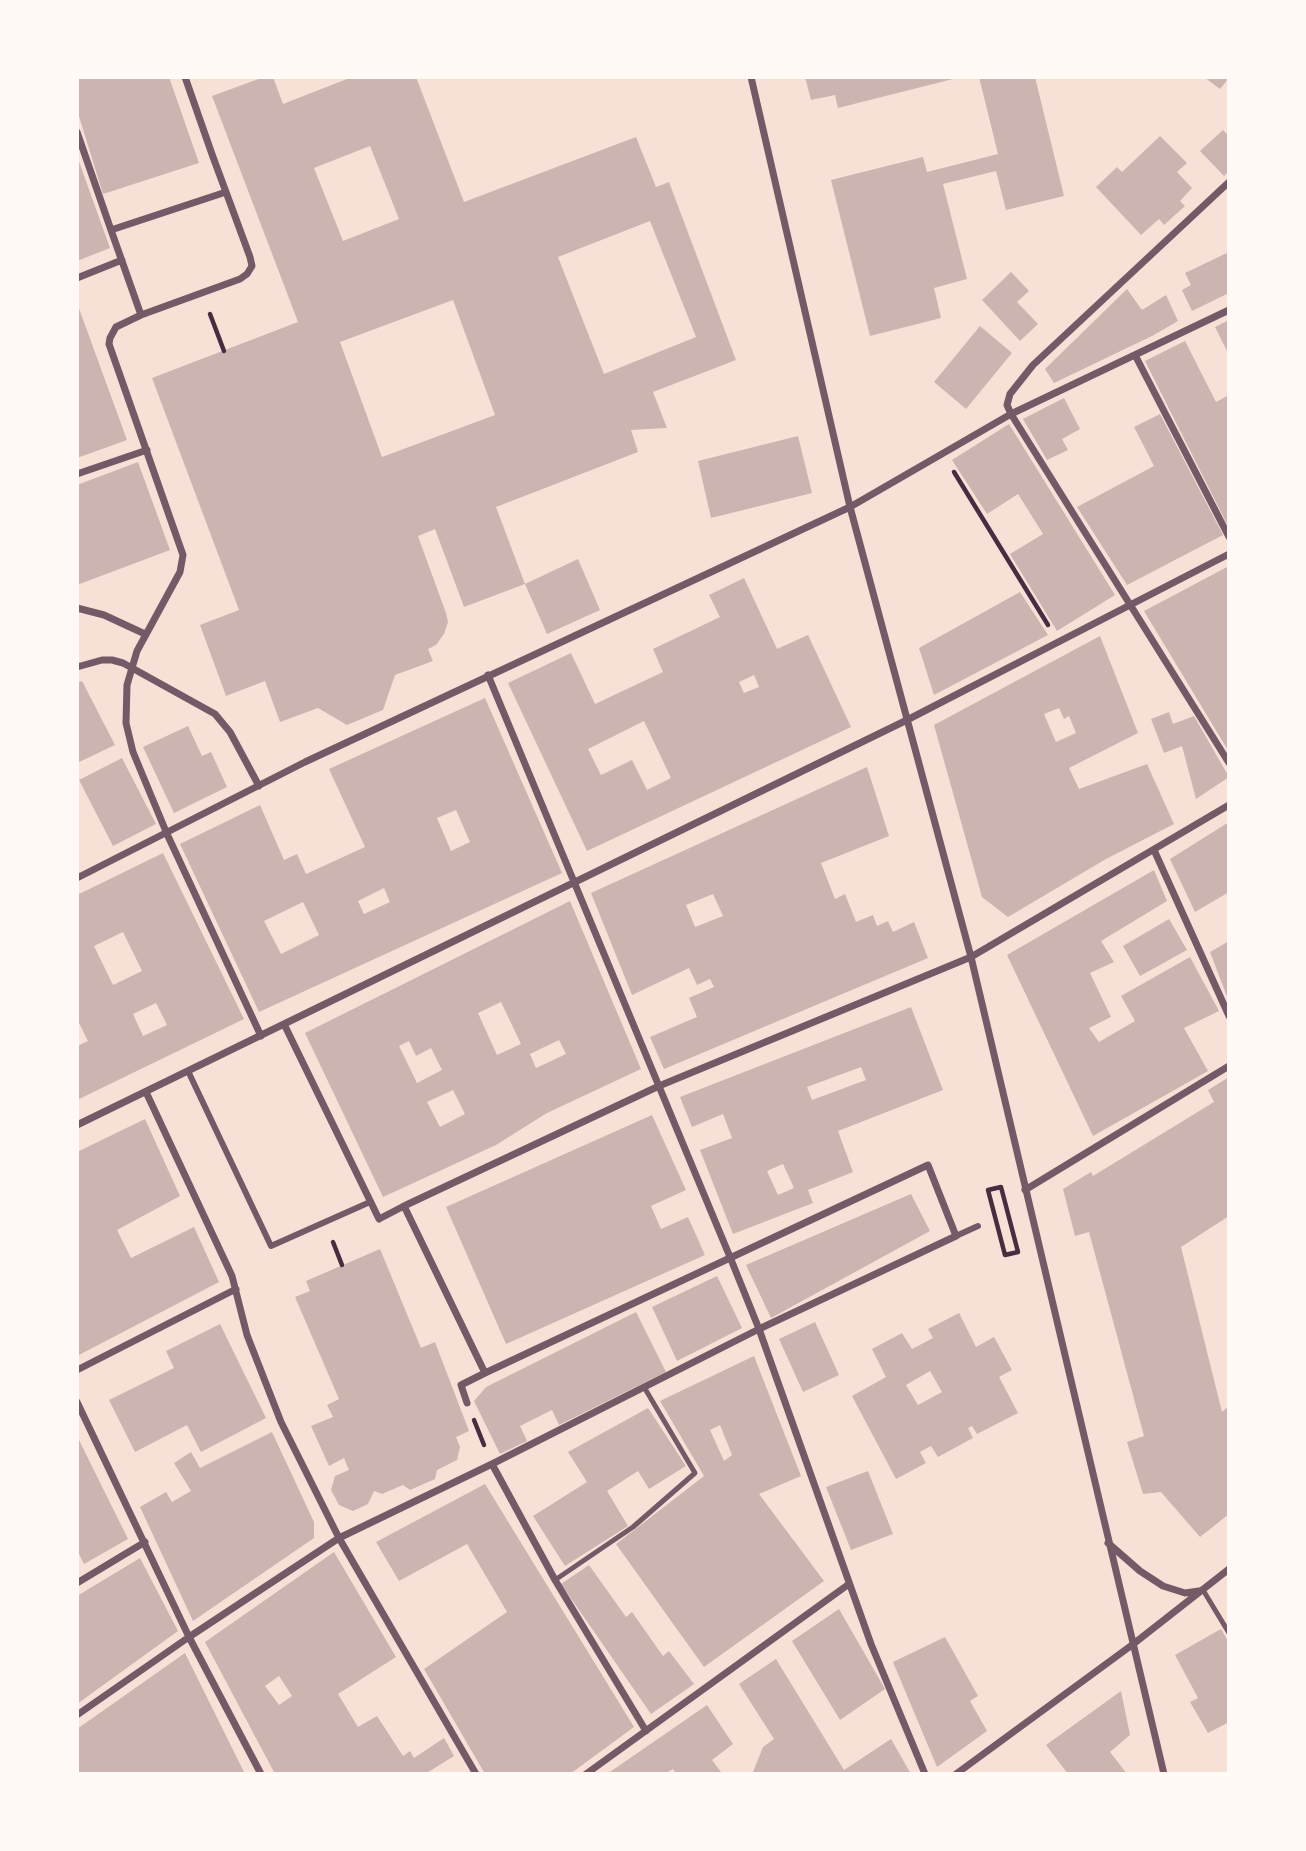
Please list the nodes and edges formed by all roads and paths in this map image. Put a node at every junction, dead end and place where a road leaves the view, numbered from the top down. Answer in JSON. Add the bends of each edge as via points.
{"nodes":[{"id":1,"x":184,"y":77,"type":"edge"},
{"id":2,"x":751,"y":77,"type":"edge"},
{"id":3,"x":77,"y":132,"type":"edge"},
{"id":4,"x":1229,"y":182,"type":"edge"},
{"id":5,"x":226,"y":192,"type":"junction"},
{"id":6,"x":111,"y":230,"type":"junction"},
{"id":7,"x":122,"y":260,"type":"junction"},
{"id":8,"x":77,"y":278,"type":"edge"},
{"id":9,"x":1229,"y":310,"type":"edge"},
{"id":10,"x":141,"y":315,"type":"junction"},
{"id":11,"x":215,"y":327,"type":"dead end"},
{"id":12,"x":224,"y":351,"type":"dead end"},
{"id":13,"x":1135,"y":355,"type":"junction"},
{"id":14,"x":1011,"y":414,"type":"junction"},
{"id":15,"x":147,"y":450,"type":"junction"},
{"id":16,"x":942,"y":453,"type":"junction"},
{"id":17,"x":77,"y":474,"type":"edge"},
{"id":18,"x":850,"y":508,"type":"junction"},
{"id":19,"x":1229,"y":537,"type":"edge"},
{"id":20,"x":1229,"y":554,"type":"edge"},
{"id":21,"x":1130,"y":605,"type":"junction"},
{"id":22,"x":77,"y":608,"type":"edge"},
{"id":23,"x":145,"y":634,"type":"junction"},
{"id":24,"x":1058,"y":642,"type":"junction"},
{"id":25,"x":132,"y":666,"type":"junction"},
{"id":26,"x":77,"y":667,"type":"edge"},
{"id":27,"x":488,"y":675,"type":"junction"},
{"id":28,"x":907,"y":720,"type":"junction"},
{"id":29,"x":1229,"y":763,"type":"edge"},
{"id":30,"x":260,"y":786,"type":"junction"},
{"id":31,"x":1229,"y":805,"type":"edge"},
{"id":32,"x":167,"y":834,"type":"junction"},
{"id":33,"x":1154,"y":850,"type":"junction"},
{"id":34,"x":77,"y":878,"type":"edge"},
{"id":35,"x":574,"y":883,"type":"junction"},
{"id":36,"x":971,"y":957,"type":"junction"},
{"id":37,"x":1229,"y":1016,"type":"edge"},
{"id":38,"x":284,"y":1024,"type":"junction"},
{"id":39,"x":261,"y":1035,"type":"junction"},
{"id":40,"x":1229,"y":1066,"type":"edge"},
{"id":41,"x":188,"y":1071,"type":"junction"},
{"id":42,"x":659,"y":1086,"type":"junction"},
{"id":43,"x":146,"y":1092,"type":"junction"},
{"id":44,"x":77,"y":1125,"type":"edge"},
{"id":45,"x":1025,"y":1190,"type":"junction"},
{"id":46,"x":370,"y":1202,"type":"junction"},
{"id":47,"x":404,"y":1206,"type":"junction"},
{"id":48,"x":1007,"y":1211,"type":"dead end"},
{"id":49,"x":1010,"y":1223,"type":"dead end"},
{"id":50,"x":978,"y":1226,"type":"dead end"},
{"id":51,"x":956,"y":1236,"type":"junction"},
{"id":52,"x":730,"y":1257,"type":"junction"},
{"id":53,"x":236,"y":1289,"type":"junction"},
{"id":54,"x":758,"y":1329,"type":"junction"},
{"id":55,"x":77,"y":1370,"type":"edge"},
{"id":56,"x":485,"y":1373,"type":"junction"},
{"id":57,"x":644,"y":1387,"type":"junction"},
{"id":58,"x":77,"y":1402,"type":"edge"},
{"id":59,"x":467,"y":1403,"type":"joint"},
{"id":60,"x":492,"y":1464,"type":"junction"},
{"id":61,"x":339,"y":1538,"type":"junction"},
{"id":62,"x":145,"y":1542,"type":"junction"},
{"id":63,"x":1108,"y":1543,"type":"junction"},
{"id":64,"x":1229,"y":1569,"type":"edge"},
{"id":65,"x":555,"y":1580,"type":"junction"},
{"id":66,"x":77,"y":1583,"type":"edge"},
{"id":67,"x":849,"y":1584,"type":"junction"},
{"id":68,"x":1203,"y":1590,"type":"junction"},
{"id":69,"x":1229,"y":1633,"type":"edge"},
{"id":70,"x":189,"y":1637,"type":"junction"},
{"id":71,"x":1132,"y":1644,"type":"junction"},
{"id":72,"x":77,"y":1715,"type":"edge"},
{"id":73,"x":646,"y":1731,"type":"junction"},
{"id":74,"x":966,"y":1771,"type":"edge"},
{"id":75,"x":261,"y":1774,"type":"edge"},
{"id":76,"x":476,"y":1774,"type":"edge"},
{"id":77,"x":586,"y":1774,"type":"edge"},
{"id":78,"x":925,"y":1774,"type":"edge"},
{"id":79,"x":956,"y":1774,"type":"edge"},
{"id":80,"x":1164,"y":1774,"type":"edge"}],
"edges":[{"from":1,"to":5,"type":"street"},
{"from":2,"to":18,"type":"street"},
{"from":3,"to":6,"type":"street"},
{"from":4,"to":14,"type":"street","via":[[1033,365],[1010,394],[1007,405]]},
{"from":5,"to":6,"type":"street"},
{"from":5,"to":10,"type":"street","via":[[250,257],[250,270],[240,279]]},
{"from":6,"to":7,"type":"street"},
{"from":7,"to":8,"type":"street"},
{"from":7,"to":10,"type":"street"},
{"from":9,"to":13,"type":"street"},
{"from":10,"to":15,"type":"street","via":[[120,324],[110,338]]},
{"from":11,"to":12,"type":"path"},
{"from":13,"to":14,"type":"street"},
{"from":13,"to":19,"type":"street"},
{"from":14,"to":16,"type":"street"},
{"from":14,"to":21,"type":"street"},
{"from":15,"to":17,"type":"street"},
{"from":15,"to":23,"type":"street","via":[[183,555],[180,572]]},
{"from":16,"to":18,"type":"street"},
{"from":16,"to":24,"type":"path"},
{"from":18,"to":27,"type":"street"},
{"from":18,"to":28,"type":"street"},
{"from":20,"to":21,"type":"street"},
{"from":21,"to":24,"type":"street"},
{"from":21,"to":29,"type":"street"},
{"from":22,"to":23,"type":"street"},
{"from":23,"to":25,"type":"street"},
{"from":24,"to":28,"type":"street"},
{"from":25,"to":26,"type":"street","via":[[112,660]]},
{"from":25,"to":30,"type":"street","via":[[215,714]]},
{"from":25,"to":32,"type":"street","via":[[125,705],[128,738]]},
{"from":27,"to":30,"type":"street"},
{"from":27,"to":35,"type":"street"},
{"from":28,"to":35,"type":"street"},
{"from":28,"to":36,"type":"street"},
{"from":30,"to":32,"type":"street"},
{"from":31,"to":33,"type":"street"},
{"from":32,"to":34,"type":"street"},
{"from":32,"to":39,"type":"street"},
{"from":33,"to":36,"type":"street"},
{"from":33,"to":37,"type":"street"},
{"from":35,"to":38,"type":"street"},
{"from":35,"to":42,"type":"street"},
{"from":36,"to":42,"type":"street"},
{"from":36,"to":45,"type":"street"},
{"from":38,"to":39,"type":"street"},
{"from":38,"to":46,"type":"street"},
{"from":39,"to":41,"type":"street"},
{"from":40,"to":45,"type":"street"},
{"from":41,"to":43,"type":"street"},
{"from":41,"to":46,"type":"street","via":[[271,1246]]},
{"from":42,"to":47,"type":"street"},
{"from":42,"to":52,"type":"street"},
{"from":43,"to":44,"type":"street"},
{"from":43,"to":53,"type":"street"},
{"from":45,"to":63,"type":"street"},
{"from":46,"to":47,"type":"street","via":[[379,1219]]},
{"from":47,"to":56,"type":"street"},
{"from":48,"to":49,"type":"path","via":[[1002,1186],[988,1190],[1004,1255],[1018,1252]]},
{"from":50,"to":51,"type":"street"},
{"from":51,"to":52,"type":"street","via":[[928,1165]]},
{"from":51,"to":54,"type":"street"},
{"from":52,"to":54,"type":"street"},
{"from":52,"to":56,"type":"street"},
{"from":53,"to":55,"type":"street"},
{"from":53,"to":61,"type":"street","via":[[269,1395]]},
{"from":54,"to":57,"type":"street"},
{"from":54,"to":67,"type":"street"},
{"from":56,"to":59,"type":"street","via":[[461,1385]]},
{"from":57,"to":60,"type":"street"},
{"from":57,"to":65,"type":"lane","via":[[695,1473],[633,1527]]},
{"from":58,"to":62,"type":"street"},
{"from":59,"to":60,"type":"path"},
{"from":60,"to":61,"type":"street"},
{"from":60,"to":65,"type":"street"},
{"from":61,"to":70,"type":"street"},
{"from":61,"to":76,"type":"street"},
{"from":62,"to":66,"type":"street"},
{"from":62,"to":70,"type":"street"},
{"from":63,"to":68,"type":"street","via":[[1163,1587],[1185,1593]]},
{"from":63,"to":71,"type":"street"},
{"from":64,"to":68,"type":"street"},
{"from":65,"to":73,"type":"street"},
{"from":67,"to":73,"type":"street"},
{"from":67,"to":78,"type":"street"},
{"from":68,"to":69,"type":"lane"},
{"from":68,"to":71,"type":"street"},
{"from":70,"to":72,"type":"street"},
{"from":70,"to":75,"type":"street"},
{"from":71,"to":74,"type":"street"},
{"from":71,"to":80,"type":"street"},
{"from":73,"to":77,"type":"street"},
{"from":74,"to":79,"type":"street"}]}
